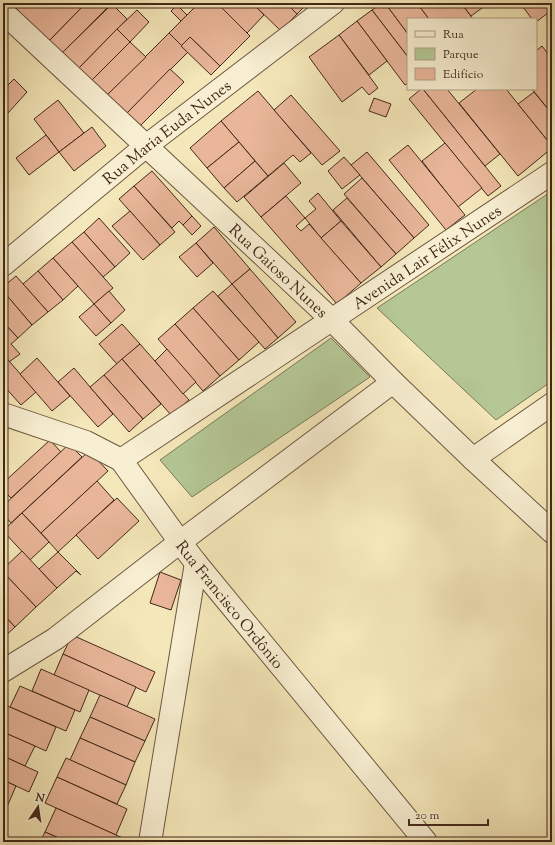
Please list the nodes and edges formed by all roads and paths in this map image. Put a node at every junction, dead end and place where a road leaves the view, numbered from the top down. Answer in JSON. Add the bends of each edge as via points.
{"nodes":[{"id":1,"x":333,"y":3,"type":"edge"},
{"id":2,"x":3,"y":12,"type":"edge"},
{"id":3,"x":146,"y":146,"type":"junction"},
{"id":4,"x":552,"y":172,"type":"edge"},
{"id":5,"x":3,"y":265,"type":"edge"},
{"id":6,"x":331,"y":320,"type":"junction"},
{"id":7,"x":393,"y":382,"type":"junction"},
{"id":8,"x":552,"y":404,"type":"edge"},
{"id":9,"x":3,"y":414,"type":"edge"},
{"id":10,"x":472,"y":459,"type":"junction"},
{"id":11,"x":121,"y":460,"type":"junction"},
{"id":12,"x":552,"y":532,"type":"edge"},
{"id":13,"x":180,"y":542,"type":"junction"},
{"id":14,"x":196,"y":563,"type":"junction"},
{"id":15,"x":3,"y":671,"type":"edge"},
{"id":16,"x":150,"y":842,"type":"edge"},
{"id":17,"x":426,"y":842,"type":"edge"}],
"edges":[{"from":1,"to":3,"type":"street","name":"Rua Maria Euda Nunes"},
{"from":2,"to":3,"type":"street","name":"Rua Gaioso Nunes"},
{"from":3,"to":5,"type":"street","name":"Rua Maria Euda Nunes"},
{"from":3,"to":6,"type":"street","name":"Rua Gaioso Nunes"},
{"from":4,"to":6,"type":"street","name":"Avenida Lair Félix Nunes"},
{"from":6,"to":7,"type":"street","name":"Rua Gaioso Nunes"},
{"from":6,"to":11,"type":"street","name":"Avenida Lair Félix Nunes"},
{"from":7,"to":10,"type":"street","name":"Rua Gaioso Nunes"},
{"from":7,"to":13,"type":"street"},
{"from":8,"to":10,"type":"street"},
{"from":9,"to":11,"type":"street","name":"Rua Francisco Ordônio","via":[[86,442]]},
{"from":10,"to":12,"type":"street","name":"Rua Gaioso Nunes"},
{"from":11,"to":13,"type":"street","name":"Rua Francisco Ordônio"},
{"from":13,"to":14,"type":"street","name":"Rua Francisco Ordônio"},
{"from":13,"to":15,"type":"street","via":[[55,639]]},
{"from":14,"to":16,"type":"street"},
{"from":14,"to":17,"type":"street","name":"Rua Francisco Ordônio"}]}
